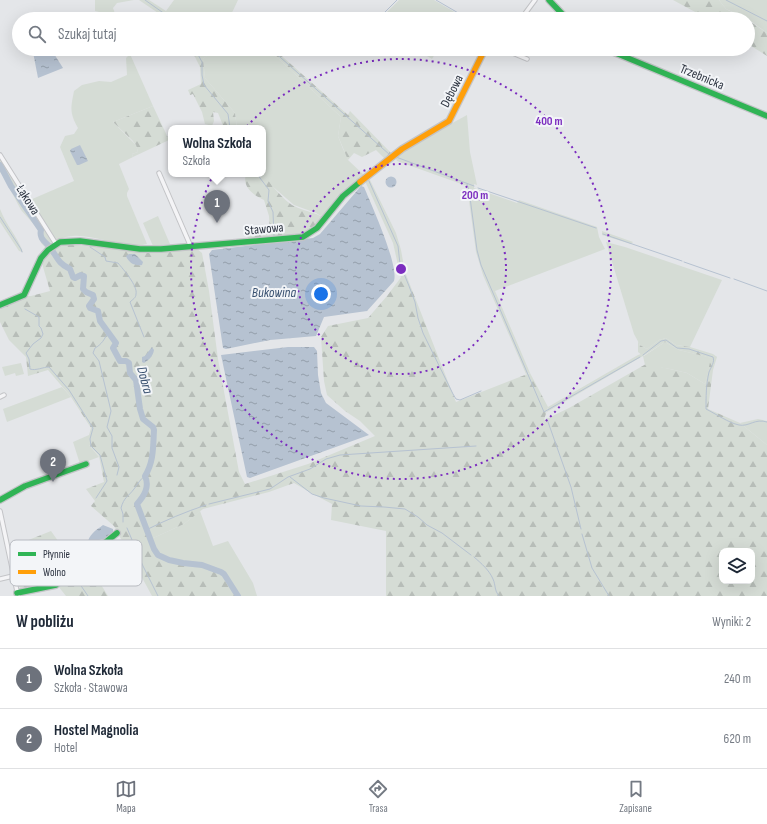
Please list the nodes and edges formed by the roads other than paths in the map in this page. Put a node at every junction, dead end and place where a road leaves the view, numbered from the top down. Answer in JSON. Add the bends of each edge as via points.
{"nodes":[{"id":1,"x":535,"y":0,"type":"edge"},
{"id":2,"x":549,"y":0,"type":"edge"},
{"id":3,"x":526,"y":12,"type":"edge"},
{"id":4,"x":560,"y":12,"type":"edge"},
{"id":5,"x":481,"y":56,"type":"edge"},
{"id":6,"x":520,"y":56,"type":"edge"},
{"id":7,"x":623,"y":56,"type":"edge"},
{"id":8,"x":527,"y":59,"type":"dead end"},
{"id":9,"x":767,"y":116,"type":"edge"},
{"id":10,"x":449,"y":120,"type":"joint"},
{"id":11,"x":0,"y":155,"type":"edge"},
{"id":12,"x":159,"y":173,"type":"dead end"},
{"id":13,"x":52,"y":247,"type":"junction"},
{"id":14,"x":191,"y":247,"type":"junction"},
{"id":15,"x":0,"y":305,"type":"edge"},
{"id":16,"x":86,"y":464,"type":"dead end"},
{"id":17,"x":0,"y":500,"type":"edge"},
{"id":18,"x":0,"y":511,"type":"edge"},
{"id":19,"x":117,"y":533,"type":"dead end"},
{"id":20,"x":109,"y":540,"type":"edge"},
{"id":21,"x":10,"y":561,"type":"edge"},
{"id":22,"x":10,"y":577,"type":"edge"},
{"id":23,"x":0,"y":579,"type":"edge"},
{"id":24,"x":52,"y":586,"type":"edge"},
{"id":25,"x":18,"y":594,"type":"edge"}],
"edges":[{"from":1,"to":3,"type":"street"},
{"from":2,"to":4,"type":"street"},
{"from":5,"to":10,"type":"street","name":"Dębowa"},
{"from":6,"to":8,"type":"street"},
{"from":7,"to":9,"type":"street","name":"Trzebnicka"},
{"from":10,"to":14,"type":"street","name":"Stawowa","via":[[402,149],[349,190],[319,226],[303,237]]},
{"from":11,"to":13,"type":"street","name":"Łąkowa"},
{"from":12,"to":14,"type":"street"},
{"from":13,"to":14,"type":"street","name":"Stawowa","via":[[65,242],[80,241],[140,249]]},
{"from":13,"to":15,"type":"street","via":[[41,258],[24,295]]},
{"from":16,"to":17,"type":"street","via":[[25,486]]},
{"from":18,"to":21,"type":"street"},
{"from":19,"to":20,"type":"street"},
{"from":22,"to":23,"type":"street"},
{"from":24,"to":25,"type":"street"}]}
